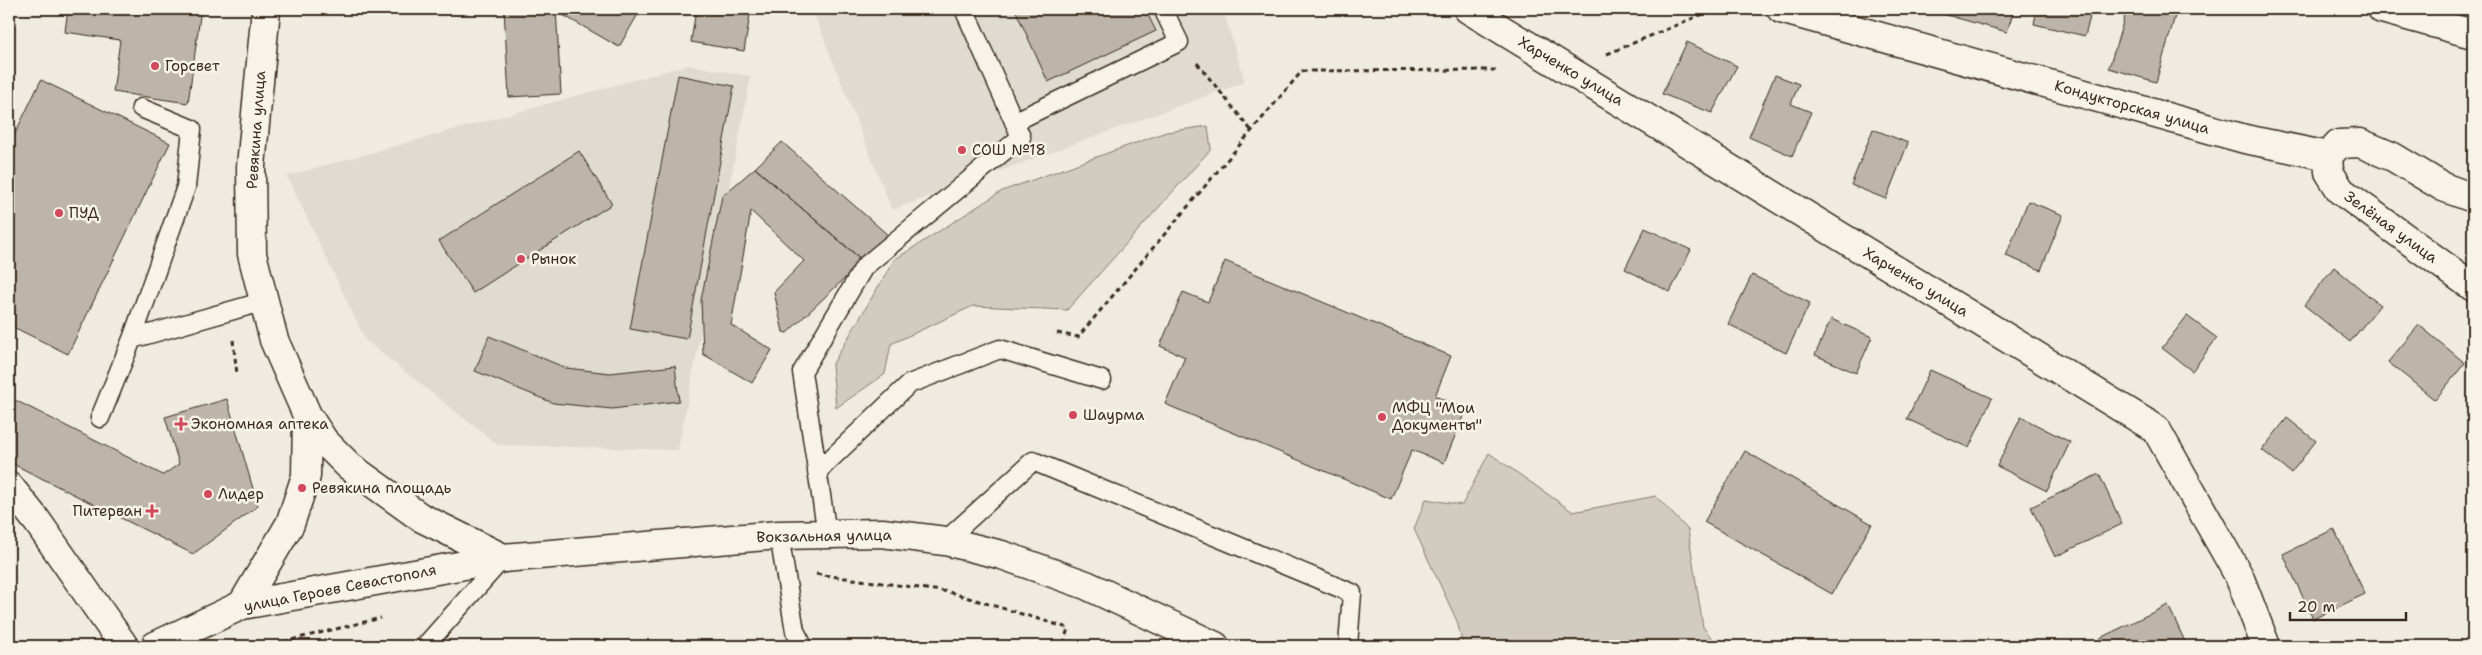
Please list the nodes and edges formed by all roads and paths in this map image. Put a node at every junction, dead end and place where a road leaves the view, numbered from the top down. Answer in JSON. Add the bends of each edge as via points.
{"nodes":[{"id":1,"x":266,"y":9,"type":"edge"},
{"id":2,"x":964,"y":9,"type":"edge"},
{"id":3,"x":1163,"y":9,"type":"edge"},
{"id":4,"x":1468,"y":9,"type":"edge"},
{"id":5,"x":1715,"y":9,"type":"edge"},
{"id":6,"x":1781,"y":9,"type":"edge"},
{"id":7,"x":2382,"y":9,"type":"edge"},
{"id":8,"x":2473,"y":34,"type":"edge"},
{"id":9,"x":1509,"y":70,"type":"dead end"},
{"id":10,"x":1568,"y":70,"type":"junction"},
{"id":11,"x":1220,"y":90,"type":"dead end"},
{"id":12,"x":141,"y":108,"type":"dead end"},
{"id":13,"x":1014,"y":122,"type":"junction"},
{"id":14,"x":1251,"y":130,"type":"junction"},
{"id":15,"x":2328,"y":156,"type":"junction"},
{"id":16,"x":2473,"y":198,"type":"edge"},
{"id":17,"x":2473,"y":287,"type":"edge"},
{"id":18,"x":264,"y":301,"type":"junction"},
{"id":19,"x":1049,"y":332,"type":"dead end"},
{"id":20,"x":132,"y":339,"type":"junction"},
{"id":21,"x":1102,"y":380,"type":"dead end"},
{"id":22,"x":307,"y":415,"type":"junction"},
{"id":23,"x":100,"y":418,"type":"dead end"},
{"id":24,"x":817,"y":472,"type":"junction"},
{"id":25,"x":9,"y":486,"type":"edge"},
{"id":26,"x":827,"y":534,"type":"junction"},
{"id":27,"x":779,"y":535,"type":"junction"},
{"id":28,"x":945,"y":540,"type":"junction"},
{"id":29,"x":503,"y":558,"type":"junction"},
{"id":30,"x":785,"y":570,"type":"junction"},
{"id":31,"x":242,"y":605,"type":"junction"},
{"id":32,"x":386,"y":616,"type":"dead end"},
{"id":33,"x":433,"y":645,"type":"edge"},
{"id":34,"x":124,"y":646,"type":"edge"},
{"id":35,"x":155,"y":646,"type":"edge"},
{"id":36,"x":266,"y":646,"type":"edge"},
{"id":37,"x":803,"y":646,"type":"edge"},
{"id":38,"x":1063,"y":646,"type":"edge"},
{"id":39,"x":1215,"y":646,"type":"edge"},
{"id":40,"x":1348,"y":646,"type":"edge"},
{"id":41,"x":2266,"y":646,"type":"edge"}],
"edges":[{"from":1,"to":18,"type":"street","name":"Ревякина улица","via":[[251,166],[252,254]]},
{"from":2,"to":13,"type":"lane"},
{"from":3,"to":13,"type":"lane","via":[[1179,42]]},
{"from":4,"to":10,"type":"street","name":"Харченко улица"},
{"from":5,"to":10,"type":"path"},
{"from":6,"to":15,"type":"street","name":"Кондукторская улица","via":[[2245,139]]},
{"from":7,"to":8,"type":"street"},
{"from":9,"to":14,"type":"path","via":[[1302,71]]},
{"from":10,"to":41,"type":"street","name":"Харченко улица","via":[[2156,429],[2239,576]]},
{"from":11,"to":14,"type":"path"},
{"from":12,"to":20,"type":"lane","via":[[192,129],[186,188]]},
{"from":13,"to":24,"type":"lane","via":[[1021,137],[864,266],[802,372]]},
{"from":14,"to":19,"type":"path","via":[[1078,336]]},
{"from":15,"to":16,"type":"street","via":[[2339,144],[2360,143],[2393,157],[2443,187]]},
{"from":15,"to":17,"type":"street","name":"Зелёная улица","via":[[2329,172],[2341,191]]},
{"from":18,"to":20,"type":"lane"},
{"from":18,"to":22,"type":"street","name":"Ревякина улица","via":[[274,340]]},
{"from":20,"to":23,"type":"lane"},
{"from":21,"to":24,"type":"lane","via":[[1000,349],[909,384]]},
{"from":22,"to":29,"type":"street","name":"Ревякина улица","via":[[324,441],[349,466],[391,498]]},
{"from":22,"to":31,"type":"street","via":[[306,476],[290,524]]},
{"from":24,"to":26,"type":"lane"},
{"from":25,"to":34,"type":"street","via":[[38,520]]},
{"from":26,"to":27,"type":"street","name":"Вокзальная улица"},
{"from":26,"to":28,"type":"street","name":"Вокзальная улица","via":[[882,533]]},
{"from":27,"to":29,"type":"street","name":"Вокзальная улица"},
{"from":27,"to":30,"type":"lane"},
{"from":28,"to":39,"type":"street","name":"Вокзальная улица","via":[[1002,554],[1086,585]]},
{"from":28,"to":40,"type":"lane","via":[[1032,461],[1352,593]]},
{"from":29,"to":31,"type":"street","name":"улица Героев Севастополя"},
{"from":29,"to":33,"type":"lane"},
{"from":30,"to":37,"type":"lane","via":[[795,631]]},
{"from":30,"to":38,"type":"path","via":[[948,592],[1068,628]]},
{"from":31,"to":35,"type":"street","name":"улица Героев Севастополя"},
{"from":32,"to":36,"type":"path"}]}
